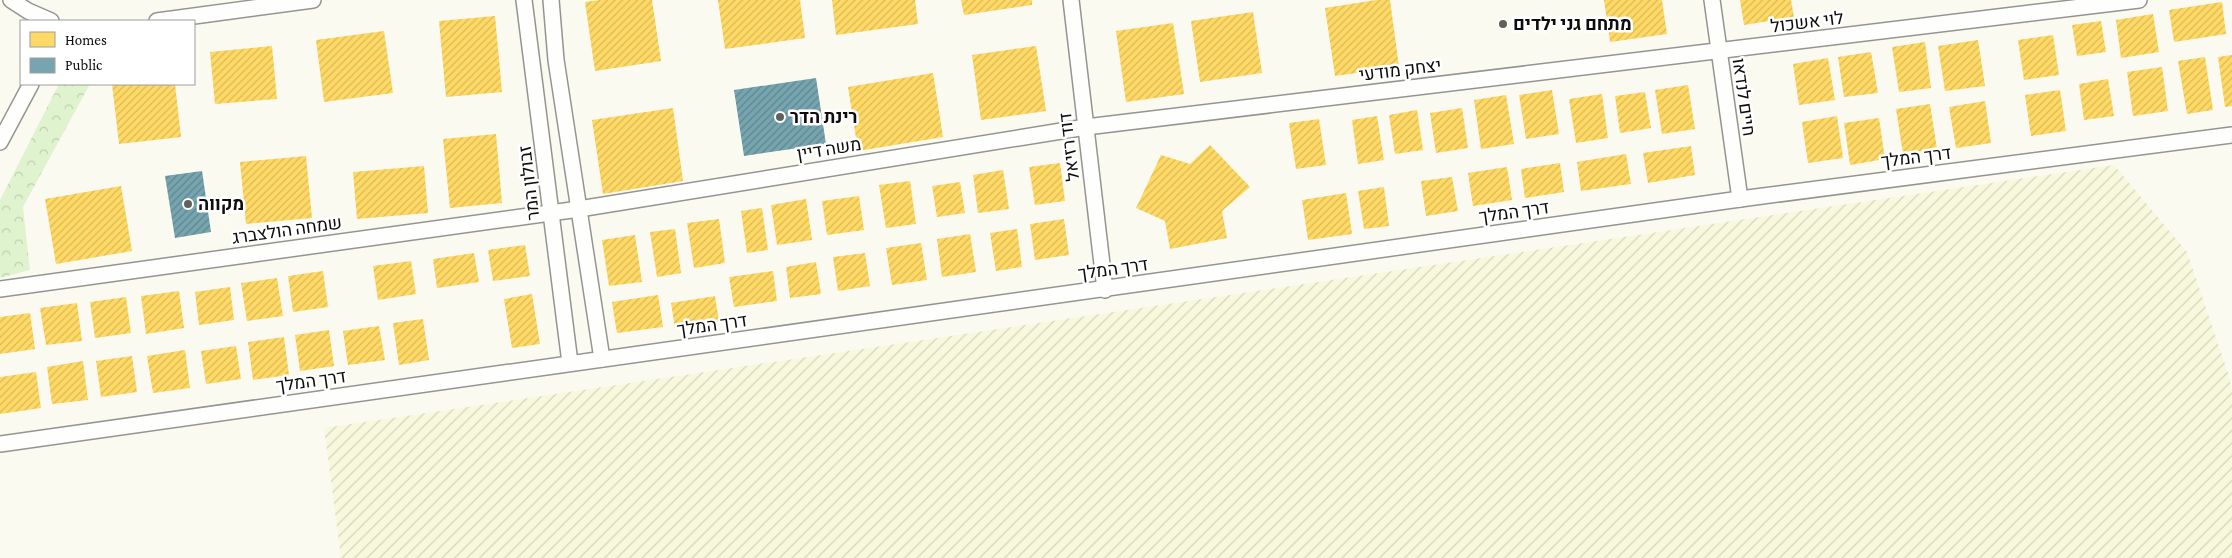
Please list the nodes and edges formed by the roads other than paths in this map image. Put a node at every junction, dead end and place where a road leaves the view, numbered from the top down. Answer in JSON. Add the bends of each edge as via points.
{"nodes":[{"id":1,"x":10,"y":0,"type":"edge"},
{"id":2,"x":313,"y":0,"type":"edge"},
{"id":3,"x":524,"y":0,"type":"edge"},
{"id":4,"x":551,"y":0,"type":"edge"},
{"id":5,"x":1071,"y":0,"type":"edge"},
{"id":6,"x":1712,"y":0,"type":"edge"},
{"id":7,"x":2139,"y":0,"type":"edge"},
{"id":8,"x":49,"y":20,"type":"edge"},
{"id":9,"x":164,"y":20,"type":"edge"},
{"id":10,"x":1718,"y":51,"type":"junction"},
{"id":11,"x":30,"y":85,"type":"edge"},
{"id":12,"x":1086,"y":126,"type":"junction"},
{"id":13,"x":2232,"y":135,"type":"edge"},
{"id":14,"x":0,"y":142,"type":"edge"},
{"id":15,"x":1740,"y":199,"type":"junction"},
{"id":16,"x":579,"y":209,"type":"junction"},
{"id":17,"x":552,"y":213,"type":"junction"},
{"id":18,"x":0,"y":289,"type":"edge"},
{"id":19,"x":1105,"y":290,"type":"junction"},
{"id":20,"x":602,"y":359,"type":"junction"},
{"id":21,"x":570,"y":363,"type":"junction"},
{"id":22,"x":0,"y":444,"type":"edge"}],
"edges":[{"from":1,"to":8,"type":"street"},
{"from":2,"to":9,"type":"street"},
{"from":3,"to":17,"type":"street","name":"זבולון המר"},
{"from":4,"to":16,"type":"street","via":[[552,29]]},
{"from":5,"to":12,"type":"street","name":"דוד רזיאל"},
{"from":6,"to":10,"type":"street","name":"חיים לנדאו"},
{"from":7,"to":10,"type":"street","name":"לוי אשכול"},
{"from":10,"to":12,"type":"street","name":"יצחק מודעי"},
{"from":10,"to":15,"type":"street","name":"חיים לנדאו"},
{"from":11,"to":14,"type":"street"},
{"from":12,"to":16,"type":"street","name":"משה דיין"},
{"from":12,"to":19,"type":"street","name":"דוד רזיאל"},
{"from":13,"to":15,"type":"street","name":"דרך המלך"},
{"from":15,"to":19,"type":"street","name":"דרך המלך"},
{"from":16,"to":17,"type":"street","name":"שמחה הולצברג"},
{"from":16,"to":20,"type":"street"},
{"from":17,"to":18,"type":"street","name":"שמחה הולצברג"},
{"from":17,"to":21,"type":"street","name":"זבולון המר"},
{"from":19,"to":20,"type":"street","name":"דרך המלך"},
{"from":20,"to":21,"type":"street","name":"דרך המלך"},
{"from":21,"to":22,"type":"street","name":"דרך המלך"}]}
